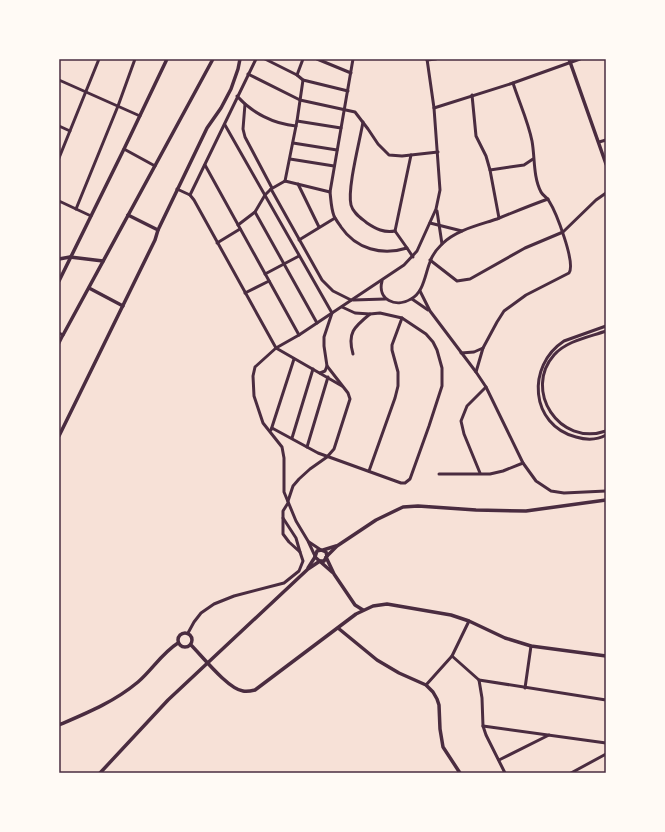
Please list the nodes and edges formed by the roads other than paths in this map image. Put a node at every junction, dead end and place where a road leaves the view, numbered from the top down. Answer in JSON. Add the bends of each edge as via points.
{"nodes":[{"id":1,"x":99,"y":59,"type":"edge"},
{"id":2,"x":135,"y":59,"type":"edge"},
{"id":3,"x":161,"y":59,"type":"edge"},
{"id":4,"x":208,"y":59,"type":"edge"},
{"id":5,"x":240,"y":59,"type":"edge"},
{"id":6,"x":256,"y":59,"type":"edge"},
{"id":7,"x":265,"y":59,"type":"edge"},
{"id":8,"x":303,"y":59,"type":"edge"},
{"id":9,"x":317,"y":59,"type":"edge"},
{"id":10,"x":353,"y":59,"type":"edge"},
{"id":11,"x":436,"y":59,"type":"edge"},
{"id":12,"x":580,"y":59,"type":"edge"},
{"id":13,"x":167,"y":60,"type":"edge"},
{"id":14,"x":427,"y":60,"type":"edge"},
{"id":15,"x":213,"y":61,"type":"edge"},
{"id":16,"x":569,"y":61,"type":"edge"},
{"id":17,"x":351,"y":73,"type":"junction"},
{"id":18,"x":248,"y":74,"type":"junction"},
{"id":19,"x":297,"y":75,"type":"junction"},
{"id":20,"x":59,"y":80,"type":"edge"},
{"id":21,"x":303,"y":80,"type":"junction"},
{"id":22,"x":513,"y":83,"type":"junction"},
{"id":23,"x":85,"y":92,"type":"junction"},
{"id":24,"x":348,"y":92,"type":"junction"},
{"id":25,"x":237,"y":96,"type":"junction"},
{"id":26,"x":472,"y":96,"type":"junction"},
{"id":27,"x":300,"y":100,"type":"junction"},
{"id":28,"x":245,"y":104,"type":"junction"},
{"id":29,"x":118,"y":106,"type":"junction"},
{"id":30,"x":434,"y":108,"type":"junction"},
{"id":31,"x":344,"y":109,"type":"junction"},
{"id":32,"x":140,"y":116,"type":"junction"},
{"id":33,"x":297,"y":121,"type":"junction"},
{"id":34,"x":363,"y":122,"type":"junction"},
{"id":35,"x":225,"y":125,"type":"junction"},
{"id":36,"x":59,"y":126,"type":"edge"},
{"id":37,"x":296,"y":126,"type":"junction"},
{"id":38,"x":341,"y":128,"type":"junction"},
{"id":39,"x":70,"y":131,"type":"junction"},
{"id":40,"x":606,"y":140,"type":"edge"},
{"id":41,"x":599,"y":142,"type":"junction"},
{"id":42,"x":293,"y":143,"type":"junction"},
{"id":43,"x":124,"y":149,"type":"junction"},
{"id":44,"x":337,"y":150,"type":"junction"},
{"id":45,"x":438,"y":152,"type":"junction"},
{"id":46,"x":411,"y":155,"type":"junction"},
{"id":47,"x":59,"y":158,"type":"edge"},
{"id":48,"x":290,"y":159,"type":"junction"},
{"id":49,"x":534,"y":159,"type":"junction"},
{"id":50,"x":606,"y":164,"type":"edge"},
{"id":51,"x":205,"y":165,"type":"junction"},
{"id":52,"x":155,"y":166,"type":"junction"},
{"id":53,"x":334,"y":166,"type":"junction"},
{"id":54,"x":490,"y":170,"type":"junction"},
{"id":55,"x":286,"y":181,"type":"junction"},
{"id":56,"x":298,"y":184,"type":"junction"},
{"id":57,"x":177,"y":189,"type":"junction"},
{"id":58,"x":272,"y":189,"type":"junction"},
{"id":59,"x":330,"y":192,"type":"junction"},
{"id":60,"x":606,"y":193,"type":"edge"},
{"id":61,"x":190,"y":195,"type":"junction"},
{"id":62,"x":266,"y":195,"type":"junction"},
{"id":63,"x":548,"y":199,"type":"junction"},
{"id":64,"x":59,"y":202,"type":"edge"},
{"id":65,"x":76,"y":209,"type":"junction"},
{"id":66,"x":436,"y":209,"type":"junction"},
{"id":67,"x":255,"y":212,"type":"junction"},
{"id":68,"x":128,"y":215,"type":"junction"},
{"id":69,"x":91,"y":216,"type":"junction"},
{"id":70,"x":335,"y":218,"type":"junction"},
{"id":71,"x":499,"y":218,"type":"junction"},
{"id":72,"x":430,"y":223,"type":"junction"},
{"id":73,"x":238,"y":225,"type":"junction"},
{"id":74,"x":438,"y":225,"type":"junction"},
{"id":75,"x":319,"y":227,"type":"junction"},
{"id":76,"x":240,"y":229,"type":"junction"},
{"id":77,"x":158,"y":230,"type":"junction"},
{"id":78,"x":395,"y":231,"type":"junction"},
{"id":79,"x":462,"y":231,"type":"junction"},
{"id":80,"x":563,"y":232,"type":"junction"},
{"id":81,"x":299,"y":240,"type":"junction"},
{"id":82,"x":217,"y":243,"type":"junction"},
{"id":83,"x":442,"y":244,"type":"junction"},
{"id":84,"x":408,"y":248,"type":"junction"},
{"id":85,"x":299,"y":256,"type":"junction"},
{"id":86,"x":70,"y":257,"type":"junction"},
{"id":87,"x":413,"y":257,"type":"junction"},
{"id":88,"x":59,"y":259,"type":"edge"},
{"id":89,"x":430,"y":260,"type":"junction"},
{"id":90,"x":104,"y":261,"type":"junction"},
{"id":91,"x":283,"y":263,"type":"junction"},
{"id":92,"x":265,"y":274,"type":"junction"},
{"id":93,"x":59,"y":281,"type":"edge"},
{"id":94,"x":269,"y":281,"type":"junction"},
{"id":95,"x":382,"y":281,"type":"junction"},
{"id":96,"x":89,"y":288,"type":"junction"},
{"id":97,"x":420,"y":290,"type":"junction"},
{"id":98,"x":245,"y":293,"type":"junction"},
{"id":99,"x":385,"y":299,"type":"junction"},
{"id":100,"x":412,"y":299,"type":"junction"},
{"id":101,"x":351,"y":300,"type":"junction"},
{"id":102,"x":123,"y":306,"type":"junction"},
{"id":103,"x":342,"y":307,"type":"junction"},
{"id":104,"x":430,"y":311,"type":"junction"},
{"id":105,"x":332,"y":313,"type":"junction"},
{"id":106,"x":370,"y":314,"type":"junction"},
{"id":107,"x":402,"y":318,"type":"junction"},
{"id":108,"x":317,"y":323,"type":"junction"},
{"id":109,"x":606,"y":326,"type":"edge"},
{"id":110,"x":591,"y":331,"type":"junction"},
{"id":111,"x":606,"y":331,"type":"edge"},
{"id":112,"x":59,"y":333,"type":"edge"},
{"id":113,"x":63,"y":335,"type":"junction"},
{"id":114,"x":299,"y":335,"type":"junction"},
{"id":115,"x":592,"y":336,"type":"junction"},
{"id":116,"x":59,"y":343,"type":"edge"},
{"id":117,"x":276,"y":348,"type":"junction"},
{"id":118,"x":483,"y":348,"type":"junction"},
{"id":119,"x":551,"y":352,"type":"junction"},
{"id":120,"x":461,"y":353,"type":"junction"},
{"id":121,"x":353,"y":354,"type":"dead end"},
{"id":122,"x":554,"y":355,"type":"junction"},
{"id":123,"x":294,"y":359,"type":"junction"},
{"id":124,"x":327,"y":366,"type":"junction"},
{"id":125,"x":313,"y":369,"type":"junction"},
{"id":126,"x":476,"y":372,"type":"junction"},
{"id":127,"x":540,"y":372,"type":"junction"},
{"id":128,"x":320,"y":373,"type":"junction"},
{"id":129,"x":544,"y":374,"type":"junction"},
{"id":130,"x":328,"y":377,"type":"junction"},
{"id":131,"x":344,"y":387,"type":"junction"},
{"id":132,"x":486,"y":387,"type":"junction"},
{"id":133,"x":538,"y":394,"type":"junction"},
{"id":134,"x":543,"y":394,"type":"junction"},
{"id":135,"x":550,"y":413,"type":"junction"},
{"id":136,"x":547,"y":416,"type":"junction"},
{"id":137,"x":271,"y":430,"type":"junction"},
{"id":138,"x":606,"y":431,"type":"edge"},
{"id":139,"x":585,"y":434,"type":"junction"},
{"id":140,"x":606,"y":435,"type":"edge"},
{"id":141,"x":59,"y":436,"type":"edge"},
{"id":142,"x":292,"y":438,"type":"junction"},
{"id":143,"x":585,"y":439,"type":"junction"},
{"id":144,"x":307,"y":447,"type":"junction"},
{"id":145,"x":327,"y":456,"type":"junction"},
{"id":146,"x":522,"y":463,"type":"junction"},
{"id":147,"x":369,"y":471,"type":"junction"},
{"id":148,"x":480,"y":473,"type":"junction"},
{"id":149,"x":439,"y":474,"type":"dead end"},
{"id":150,"x":606,"y":491,"type":"edge"},
{"id":151,"x":606,"y":500,"type":"edge"},
{"id":152,"x":288,"y":502,"type":"junction"},
{"id":153,"x":282,"y":518,"type":"junction"},
{"id":154,"x":308,"y":541,"type":"junction"},
{"id":155,"x":337,"y":546,"type":"junction"},
{"id":156,"x":322,"y":550,"type":"junction"},
{"id":157,"x":300,"y":552,"type":"junction"},
{"id":158,"x":315,"y":556,"type":"junction"},
{"id":159,"x":326,"y":557,"type":"junction"},
{"id":160,"x":321,"y":561,"type":"junction"},
{"id":161,"x":308,"y":569,"type":"junction"},
{"id":162,"x":334,"y":574,"type":"junction"},
{"id":163,"x":355,"y":605,"type":"junction"},
{"id":164,"x":363,"y":610,"type":"junction"},
{"id":165,"x":356,"y":614,"type":"junction"},
{"id":166,"x":469,"y":621,"type":"junction"},
{"id":167,"x":338,"y":628,"type":"junction"},
{"id":168,"x":188,"y":633,"type":"junction"},
{"id":169,"x":178,"y":643,"type":"junction"},
{"id":170,"x":191,"y":645,"type":"junction"},
{"id":171,"x":531,"y":646,"type":"junction"},
{"id":172,"x":452,"y":656,"type":"junction"},
{"id":173,"x":606,"y":656,"type":"edge"},
{"id":174,"x":479,"y":680,"type":"junction"},
{"id":175,"x":426,"y":685,"type":"junction"},
{"id":176,"x":525,"y":688,"type":"junction"},
{"id":177,"x":606,"y":700,"type":"edge"},
{"id":178,"x":59,"y":725,"type":"edge"},
{"id":179,"x":483,"y":726,"type":"junction"},
{"id":180,"x":549,"y":735,"type":"junction"},
{"id":181,"x":606,"y":743,"type":"edge"},
{"id":182,"x":606,"y":754,"type":"edge"},
{"id":183,"x":500,"y":760,"type":"junction"},
{"id":184,"x":100,"y":773,"type":"edge"},
{"id":185,"x":460,"y":773,"type":"edge"},
{"id":186,"x":505,"y":773,"type":"edge"},
{"id":187,"x":571,"y":773,"type":"edge"}],
"edges":[{"from":1,"to":23,"type":"street"},
{"from":2,"to":29,"type":"street"},
{"from":3,"to":13,"type":"street"},
{"from":4,"to":15,"type":"street"},
{"from":5,"to":57,"type":"street","via":[[231,89],[207,128]]},
{"from":6,"to":18,"type":"street"},
{"from":7,"to":19,"type":"street"},
{"from":8,"to":19,"type":"street"},
{"from":9,"to":17,"type":"street"},
{"from":10,"to":17,"type":"street"},
{"from":11,"to":14,"type":"street"},
{"from":12,"to":16,"type":"street"},
{"from":13,"to":32,"type":"street"},
{"from":14,"to":30,"type":"street"},
{"from":15,"to":52,"type":"street"},
{"from":16,"to":22,"type":"street"},
{"from":16,"to":41,"type":"street"},
{"from":17,"to":24,"type":"street"},
{"from":18,"to":25,"type":"street"},
{"from":18,"to":27,"type":"street"},
{"from":19,"to":21,"type":"street"},
{"from":20,"to":23,"type":"street"},
{"from":21,"to":24,"type":"street"},
{"from":21,"to":27,"type":"street"},
{"from":22,"to":26,"type":"street"},
{"from":22,"to":49,"type":"street","via":[[532,141]]},
{"from":23,"to":29,"type":"street"},
{"from":23,"to":39,"type":"street"},
{"from":24,"to":31,"type":"street"},
{"from":25,"to":28,"type":"street"},
{"from":25,"to":35,"type":"street"},
{"from":26,"to":30,"type":"street"},
{"from":26,"to":54,"type":"street","via":[[476,136]]},
{"from":27,"to":31,"type":"street"},
{"from":27,"to":33,"type":"street"},
{"from":28,"to":37,"type":"street","via":[[274,121]]},
{"from":28,"to":58,"type":"street","via":[[246,137]]},
{"from":29,"to":32,"type":"street"},
{"from":29,"to":65,"type":"street"},
{"from":30,"to":45,"type":"street"},
{"from":31,"to":34,"type":"street","via":[[355,112]]},
{"from":31,"to":38,"type":"street"},
{"from":32,"to":43,"type":"street"},
{"from":33,"to":37,"type":"street"},
{"from":33,"to":38,"type":"street"},
{"from":34,"to":46,"type":"street","via":[[389,156]]},
{"from":34,"to":78,"type":"street","via":[[350,192],[351,205],[360,218],[374,228]]},
{"from":35,"to":51,"type":"street"},
{"from":35,"to":62,"type":"street"},
{"from":36,"to":39,"type":"street"},
{"from":37,"to":42,"type":"street"},
{"from":38,"to":44,"type":"street"},
{"from":39,"to":47,"type":"street"},
{"from":40,"to":41,"type":"street"},
{"from":41,"to":50,"type":"street"},
{"from":42,"to":44,"type":"street"},
{"from":42,"to":48,"type":"street"},
{"from":43,"to":52,"type":"street"},
{"from":43,"to":69,"type":"street"},
{"from":44,"to":53,"type":"street"},
{"from":45,"to":46,"type":"street"},
{"from":45,"to":66,"type":"street","via":[[440,190]]},
{"from":46,"to":78,"type":"street"},
{"from":48,"to":53,"type":"street"},
{"from":48,"to":55,"type":"street"},
{"from":49,"to":54,"type":"street","via":[[524,165]]},
{"from":49,"to":63,"type":"street","via":[[540,192]]},
{"from":51,"to":61,"type":"street"},
{"from":51,"to":73,"type":"street"},
{"from":52,"to":68,"type":"street"},
{"from":53,"to":59,"type":"street"},
{"from":54,"to":71,"type":"street"},
{"from":55,"to":56,"type":"street"},
{"from":55,"to":58,"type":"street"},
{"from":56,"to":59,"type":"street"},
{"from":56,"to":75,"type":"street"},
{"from":57,"to":61,"type":"street"},
{"from":57,"to":77,"type":"street"},
{"from":58,"to":62,"type":"street"},
{"from":58,"to":81,"type":"street"},
{"from":59,"to":70,"type":"street"},
{"from":60,"to":80,"type":"street"},
{"from":61,"to":82,"type":"street"},
{"from":62,"to":67,"type":"street"},
{"from":62,"to":85,"type":"street"},
{"from":63,"to":71,"type":"street"},
{"from":63,"to":80,"type":"street"},
{"from":64,"to":65,"type":"street"},
{"from":65,"to":69,"type":"street"},
{"from":66,"to":72,"type":"street"},
{"from":66,"to":74,"type":"street"},
{"from":67,"to":73,"type":"street"},
{"from":67,"to":91,"type":"street"},
{"from":68,"to":77,"type":"street"},
{"from":68,"to":90,"type":"street"},
{"from":69,"to":86,"type":"street"},
{"from":70,"to":75,"type":"street"},
{"from":70,"to":84,"type":"street","via":[[346,235],[367,248],[380,252]]},
{"from":71,"to":79,"type":"street"},
{"from":72,"to":74,"type":"street"},
{"from":72,"to":87,"type":"street"},
{"from":73,"to":76,"type":"street"},
{"from":74,"to":79,"type":"street"},
{"from":74,"to":83,"type":"street"},
{"from":75,"to":81,"type":"street"},
{"from":76,"to":82,"type":"street"},
{"from":76,"to":92,"type":"street"},
{"from":77,"to":102,"type":"street"},
{"from":78,"to":84,"type":"street"},
{"from":79,"to":83,"type":"street"},
{"from":80,"to":89,"type":"street","via":[[525,248],[463,281],[457,281]]},
{"from":80,"to":118,"type":"street","via":[[570,271],[526,295],[504,311]]},
{"from":81,"to":101,"type":"street","via":[[322,280],[333,291]]},
{"from":82,"to":98,"type":"street"},
{"from":83,"to":89,"type":"street"},
{"from":84,"to":87,"type":"street"},
{"from":85,"to":91,"type":"street"},
{"from":85,"to":105,"type":"street"},
{"from":86,"to":88,"type":"street"},
{"from":86,"to":90,"type":"street"},
{"from":86,"to":93,"type":"street"},
{"from":87,"to":95,"type":"street"},
{"from":89,"to":97,"type":"street"},
{"from":90,"to":96,"type":"street"},
{"from":91,"to":92,"type":"street"},
{"from":91,"to":108,"type":"street"},
{"from":92,"to":94,"type":"street"},
{"from":94,"to":98,"type":"street"},
{"from":94,"to":114,"type":"street"},
{"from":95,"to":99,"type":"street"},
{"from":95,"to":101,"type":"street"},
{"from":96,"to":102,"type":"street"},
{"from":96,"to":113,"type":"street"},
{"from":97,"to":100,"type":"street"},
{"from":97,"to":104,"type":"street"},
{"from":98,"to":117,"type":"street"},
{"from":99,"to":100,"type":"street","via":[[399,302]]},
{"from":99,"to":101,"type":"street"},
{"from":100,"to":104,"type":"street"},
{"from":101,"to":103,"type":"street"},
{"from":102,"to":141,"type":"street"},
{"from":103,"to":105,"type":"street"},
{"from":103,"to":106,"type":"street","via":[[355,313]]},
{"from":104,"to":120,"type":"street"},
{"from":105,"to":108,"type":"street"},
{"from":105,"to":124,"type":"street","via":[[324,337]]},
{"from":106,"to":107,"type":"street","via":[[380,313]]},
{"from":106,"to":121,"type":"street","via":[[352,332],[350,343]]},
{"from":107,"to":147,"type":"street","via":[[392,345],[398,372],[398,386]]},
{"from":107,"to":147,"type":"street","via":[[430,338],[437,350],[442,368],[442,386],[410,479],[402,483]]},
{"from":108,"to":114,"type":"street"},
{"from":109,"to":110,"type":"street"},
{"from":110,"to":115,"type":"street"},
{"from":110,"to":119,"type":"street","via":[[564,341]]},
{"from":111,"to":115,"type":"street"},
{"from":112,"to":113,"type":"street"},
{"from":113,"to":116,"type":"street"},
{"from":114,"to":117,"type":"street"},
{"from":115,"to":122,"type":"street","via":[[570,343]]},
{"from":117,"to":123,"type":"street"},
{"from":117,"to":137,"type":"street","via":[[257,364],[253,376],[254,396],[262,423]]},
{"from":118,"to":120,"type":"street"},
{"from":118,"to":126,"type":"street"},
{"from":119,"to":122,"type":"street"},
{"from":119,"to":127,"type":"street"},
{"from":120,"to":126,"type":"street"},
{"from":122,"to":129,"type":"street"},
{"from":123,"to":125,"type":"street"},
{"from":123,"to":137,"type":"street"},
{"from":124,"to":128,"type":"street","via":[[325,371]]},
{"from":124,"to":131,"type":"street"},
{"from":125,"to":128,"type":"street"},
{"from":125,"to":142,"type":"street"},
{"from":126,"to":132,"type":"street"},
{"from":127,"to":129,"type":"street"},
{"from":127,"to":133,"type":"street"},
{"from":128,"to":130,"type":"street"},
{"from":129,"to":134,"type":"street"},
{"from":130,"to":131,"type":"street"},
{"from":130,"to":144,"type":"street"},
{"from":131,"to":145,"type":"street","via":[[350,399],[334,449]]},
{"from":132,"to":146,"type":"street"},
{"from":132,"to":148,"type":"street","via":[[467,406],[461,421]]},
{"from":133,"to":134,"type":"street"},
{"from":133,"to":136,"type":"street"},
{"from":134,"to":135,"type":"street"},
{"from":135,"to":136,"type":"street"},
{"from":135,"to":139,"type":"street","via":[[566,428]]},
{"from":136,"to":143,"type":"street","via":[[563,432]]},
{"from":137,"to":142,"type":"street"},
{"from":137,"to":152,"type":"street","via":[[282,447],[284,492]]},
{"from":138,"to":139,"type":"street"},
{"from":139,"to":143,"type":"street"},
{"from":140,"to":143,"type":"street"},
{"from":142,"to":144,"type":"street"},
{"from":144,"to":145,"type":"street"},
{"from":145,"to":147,"type":"street"},
{"from":145,"to":152,"type":"street","via":[[293,486]]},
{"from":146,"to":148,"type":"street","via":[[503,472]]},
{"from":146,"to":150,"type":"street","via":[[536,481],[551,491]]},
{"from":148,"to":149,"type":"street"},
{"from":151,"to":155,"type":"street","via":[[526,511],[403,507],[376,520]]},
{"from":152,"to":153,"type":"street"},
{"from":152,"to":154,"type":"street"},
{"from":153,"to":157,"type":"street","via":[[296,538]]},
{"from":153,"to":157,"type":"street","via":[[283,534]]},
{"from":154,"to":156,"type":"street"},
{"from":154,"to":158,"type":"street"},
{"from":155,"to":156,"type":"street"},
{"from":155,"to":159,"type":"street"},
{"from":156,"to":158,"type":"street","via":[[317,551]]},
{"from":156,"to":159,"type":"street","via":[[326,552]]},
{"from":157,"to":168,"type":"street","via":[[303,561],[299,571],[292,577],[284,582],[214,604],[201,613]]},
{"from":158,"to":160,"type":"street"},
{"from":158,"to":161,"type":"street"},
{"from":159,"to":160,"type":"street"},
{"from":159,"to":162,"type":"street"},
{"from":160,"to":161,"type":"street"},
{"from":160,"to":162,"type":"street"},
{"from":161,"to":184,"type":"street","via":[[168,700]]},
{"from":162,"to":163,"type":"street"},
{"from":163,"to":164,"type":"street"},
{"from":163,"to":165,"type":"street"},
{"from":164,"to":165,"type":"street"},
{"from":164,"to":166,"type":"street","via":[[387,604],[451,615]]},
{"from":165,"to":167,"type":"street"},
{"from":166,"to":171,"type":"street","via":[[505,638]]},
{"from":166,"to":172,"type":"street"},
{"from":167,"to":170,"type":"street","via":[[255,690],[248,691],[234,688],[224,680]]},
{"from":167,"to":175,"type":"street","via":[[377,660]]},
{"from":168,"to":169,"type":"street","via":[[181,633]]},
{"from":168,"to":170,"type":"street","via":[[193,640]]},
{"from":169,"to":170,"type":"street","via":[[183,647]]},
{"from":169,"to":178,"type":"street","via":[[166,651],[149,671],[123,693],[100,708]]},
{"from":171,"to":173,"type":"street"},
{"from":171,"to":176,"type":"street"},
{"from":172,"to":174,"type":"street"},
{"from":172,"to":175,"type":"street"},
{"from":174,"to":176,"type":"street"},
{"from":174,"to":179,"type":"street"},
{"from":175,"to":185,"type":"street","via":[[437,699],[443,747]]},
{"from":176,"to":177,"type":"street"},
{"from":179,"to":180,"type":"street"},
{"from":179,"to":183,"type":"street"},
{"from":180,"to":181,"type":"street"},
{"from":180,"to":183,"type":"street"},
{"from":182,"to":187,"type":"street"},
{"from":183,"to":186,"type":"street"}]}
